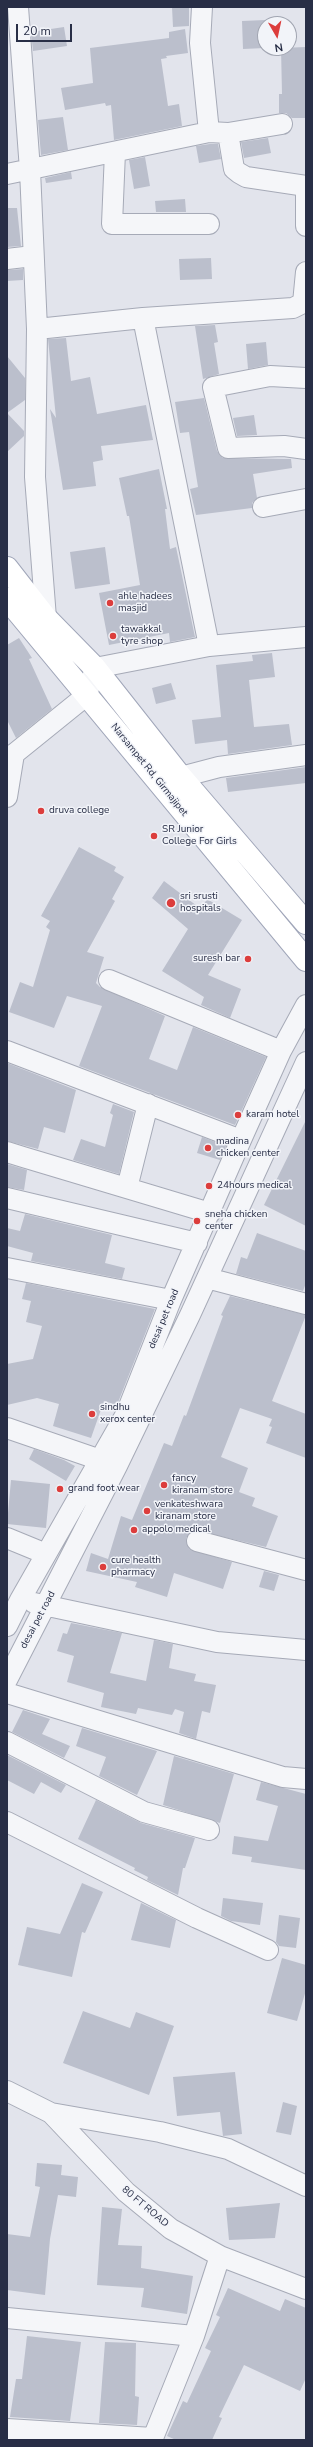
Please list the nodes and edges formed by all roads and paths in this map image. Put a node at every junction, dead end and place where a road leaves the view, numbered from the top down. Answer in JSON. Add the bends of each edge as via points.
{"nodes":[{"id":1,"x":18,"y":7,"type":"edge"},
{"id":2,"x":202,"y":7,"type":"edge"},
{"id":3,"x":282,"y":124,"type":"dead end"},
{"id":4,"x":218,"y":133,"type":"junction"},
{"id":5,"x":115,"y":152,"type":"junction"},
{"id":6,"x":30,"y":170,"type":"junction"},
{"id":7,"x":7,"y":174,"type":"edge"},
{"id":8,"x":306,"y":186,"type":"edge"},
{"id":9,"x":209,"y":224,"type":"dead end"},
{"id":10,"x":306,"y":226,"type":"edge"},
{"id":11,"x":33,"y":256,"type":"junction"},
{"id":12,"x":7,"y":259,"type":"edge"},
{"id":13,"x":306,"y":272,"type":"edge"},
{"id":14,"x":143,"y":318,"type":"junction"},
{"id":15,"x":37,"y":329,"type":"junction"},
{"id":16,"x":306,"y":378,"type":"edge"},
{"id":17,"x":306,"y":448,"type":"edge"},
{"id":18,"x":306,"y":499,"type":"edge"},
{"id":19,"x":263,"y":507,"type":"dead end"},
{"id":20,"x":7,"y":568,"type":"edge"},
{"id":21,"x":7,"y":599,"type":"edge"},
{"id":22,"x":46,"y":618,"type":"junction"},
{"id":23,"x":306,"y":637,"type":"edge"},
{"id":24,"x":209,"y":646,"type":"junction"},
{"id":25,"x":95,"y":668,"type":"junction"},
{"id":26,"x":87,"y":695,"type":"junction"},
{"id":27,"x":306,"y":755,"type":"edge"},
{"id":28,"x":11,"y":756,"type":"edge"},
{"id":29,"x":181,"y":777,"type":"junction"},
{"id":30,"x":7,"y":797,"type":"edge"},
{"id":31,"x":306,"y":923,"type":"edge"},
{"id":32,"x":306,"y":960,"type":"edge"},
{"id":33,"x":109,"y":980,"type":"dead end"},
{"id":34,"x":306,"y":1005,"type":"edge"},
{"id":35,"x":7,"y":1051,"type":"edge"},
{"id":36,"x":281,"y":1051,"type":"junction"},
{"id":37,"x":306,"y":1062,"type":"edge"},
{"id":38,"x":148,"y":1104,"type":"junction"},
{"id":39,"x":241,"y":1140,"type":"junction"},
{"id":40,"x":7,"y":1152,"type":"edge"},
{"id":41,"x":142,"y":1192,"type":"junction"},
{"id":42,"x":7,"y":1198,"type":"edge"},
{"id":43,"x":210,"y":1213,"type":"junction"},
{"id":44,"x":197,"y":1244,"type":"junction"},
{"id":45,"x":7,"y":1268,"type":"edge"},
{"id":46,"x":207,"y":1278,"type":"junction"},
{"id":47,"x":171,"y":1300,"type":"junction"},
{"id":48,"x":306,"y":1304,"type":"edge"},
{"id":49,"x":7,"y":1428,"type":"edge"},
{"id":50,"x":108,"y":1464,"type":"junction"},
{"id":51,"x":7,"y":1538,"type":"edge"},
{"id":52,"x":197,"y":1541,"type":"dead end"},
{"id":53,"x":46,"y":1554,"type":"junction"},
{"id":54,"x":306,"y":1570,"type":"edge"},
{"id":55,"x":20,"y":1600,"type":"junction"},
{"id":56,"x":46,"y":1607,"type":"junction"},
{"id":57,"x":7,"y":1626,"type":"edge"},
{"id":58,"x":306,"y":1650,"type":"edge"},
{"id":59,"x":7,"y":1680,"type":"edge"},
{"id":60,"x":7,"y":1693,"type":"edge"},
{"id":61,"x":7,"y":1742,"type":"edge"},
{"id":62,"x":306,"y":1779,"type":"edge"},
{"id":63,"x":7,"y":1822,"type":"edge"},
{"id":64,"x":209,"y":1830,"type":"dead end"},
{"id":65,"x":268,"y":1950,"type":"dead end"},
{"id":66,"x":7,"y":2091,"type":"edge"},
{"id":67,"x":51,"y":2113,"type":"junction"},
{"id":68,"x":306,"y":2186,"type":"edge"},
{"id":69,"x":220,"y":2256,"type":"junction"},
{"id":70,"x":306,"y":2289,"type":"edge"},
{"id":71,"x":7,"y":2318,"type":"edge"},
{"id":72,"x":194,"y":2336,"type":"junction"},
{"id":73,"x":7,"y":2429,"type":"edge"}],
"edges":[{"from":1,"to":6,"type":"street"},
{"from":2,"to":4,"type":"street","via":[[200,43]]},
{"from":3,"to":4,"type":"street"},
{"from":4,"to":5,"type":"street"},
{"from":4,"to":8,"type":"street","via":[[234,169],[239,173],[246,177]]},
{"from":5,"to":6,"type":"street"},
{"from":5,"to":9,"type":"street","via":[[112,224]]},
{"from":6,"to":7,"type":"street"},
{"from":6,"to":11,"type":"street"},
{"from":8,"to":10,"type":"street"},
{"from":11,"to":12,"type":"street"},
{"from":11,"to":15,"type":"street"},
{"from":13,"to":14,"type":"street","via":[[303,303],[293,308]]},
{"from":14,"to":15,"type":"street"},
{"from":14,"to":24,"type":"street"},
{"from":15,"to":22,"type":"street","via":[[36,476]]},
{"from":16,"to":17,"type":"street","via":[[270,376],[213,386],[228,448]]},
{"from":18,"to":19,"type":"street"},
{"from":20,"to":22,"type":"main road","name":"Narsampet Rd, Girmajipet"},
{"from":21,"to":26,"type":"main road","name":"Narsampet Rd, Girmajipet"},
{"from":22,"to":25,"type":"main road","name":"Narsampet Rd, Girmajipet"},
{"from":23,"to":24,"type":"street"},
{"from":24,"to":25,"type":"street"},
{"from":25,"to":26,"type":"street"},
{"from":25,"to":29,"type":"main road","name":"Narsampet Rd, Girmajipet"},
{"from":26,"to":28,"type":"street"},
{"from":26,"to":32,"type":"main road","name":"Narsampet Rd, Girmajipet"},
{"from":27,"to":29,"type":"street","via":[[219,767]]},
{"from":28,"to":30,"type":"street"},
{"from":29,"to":31,"type":"main road","name":"Narsampet Rd, Girmajipet"},
{"from":33,"to":36,"type":"street"},
{"from":34,"to":36,"type":"street","name":"desai pet road"},
{"from":35,"to":38,"type":"street"},
{"from":36,"to":39,"type":"street","name":"desai pet road"},
{"from":37,"to":46,"type":"street","name":"desai pet road"},
{"from":38,"to":39,"type":"street"},
{"from":38,"to":41,"type":"street"},
{"from":39,"to":43,"type":"street","name":"desai pet road"},
{"from":40,"to":41,"type":"street"},
{"from":41,"to":43,"type":"street"},
{"from":42,"to":44,"type":"street"},
{"from":43,"to":44,"type":"street","name":"desai pet road"},
{"from":44,"to":47,"type":"street","name":"desai pet road"},
{"from":45,"to":47,"type":"street"},
{"from":46,"to":48,"type":"street"},
{"from":46,"to":50,"type":"street","name":"desai pet road"},
{"from":47,"to":50,"type":"street","name":"desai pet road"},
{"from":49,"to":50,"type":"street"},
{"from":50,"to":53,"type":"street","name":"desai pet road"},
{"from":50,"to":56,"type":"street","name":"desai pet road"},
{"from":51,"to":53,"type":"street"},
{"from":52,"to":54,"type":"street"},
{"from":53,"to":55,"type":"street","name":"desai pet road"},
{"from":55,"to":56,"type":"street"},
{"from":55,"to":57,"type":"street","name":"desai pet road"},
{"from":56,"to":58,"type":"street","via":[[217,1642]]},
{"from":56,"to":59,"type":"street","name":"desai pet road"},
{"from":60,"to":62,"type":"street","via":[[283,1777]]},
{"from":61,"to":64,"type":"street","via":[[144,1812]]},
{"from":63,"to":65,"type":"street","via":[[197,1918]]},
{"from":66,"to":67,"type":"street","name":"80 FT ROAD"},
{"from":67,"to":68,"type":"street","via":[[160,2132],[228,2149]]},
{"from":67,"to":69,"type":"street","name":"80 FT ROAD","via":[[126,2192],[171,2229]]},
{"from":69,"to":70,"type":"street","name":"80 FT ROAD"},
{"from":69,"to":72,"type":"street"},
{"from":71,"to":72,"type":"street"},
{"from":72,"to":73,"type":"street","via":[[153,2438]]}]}
